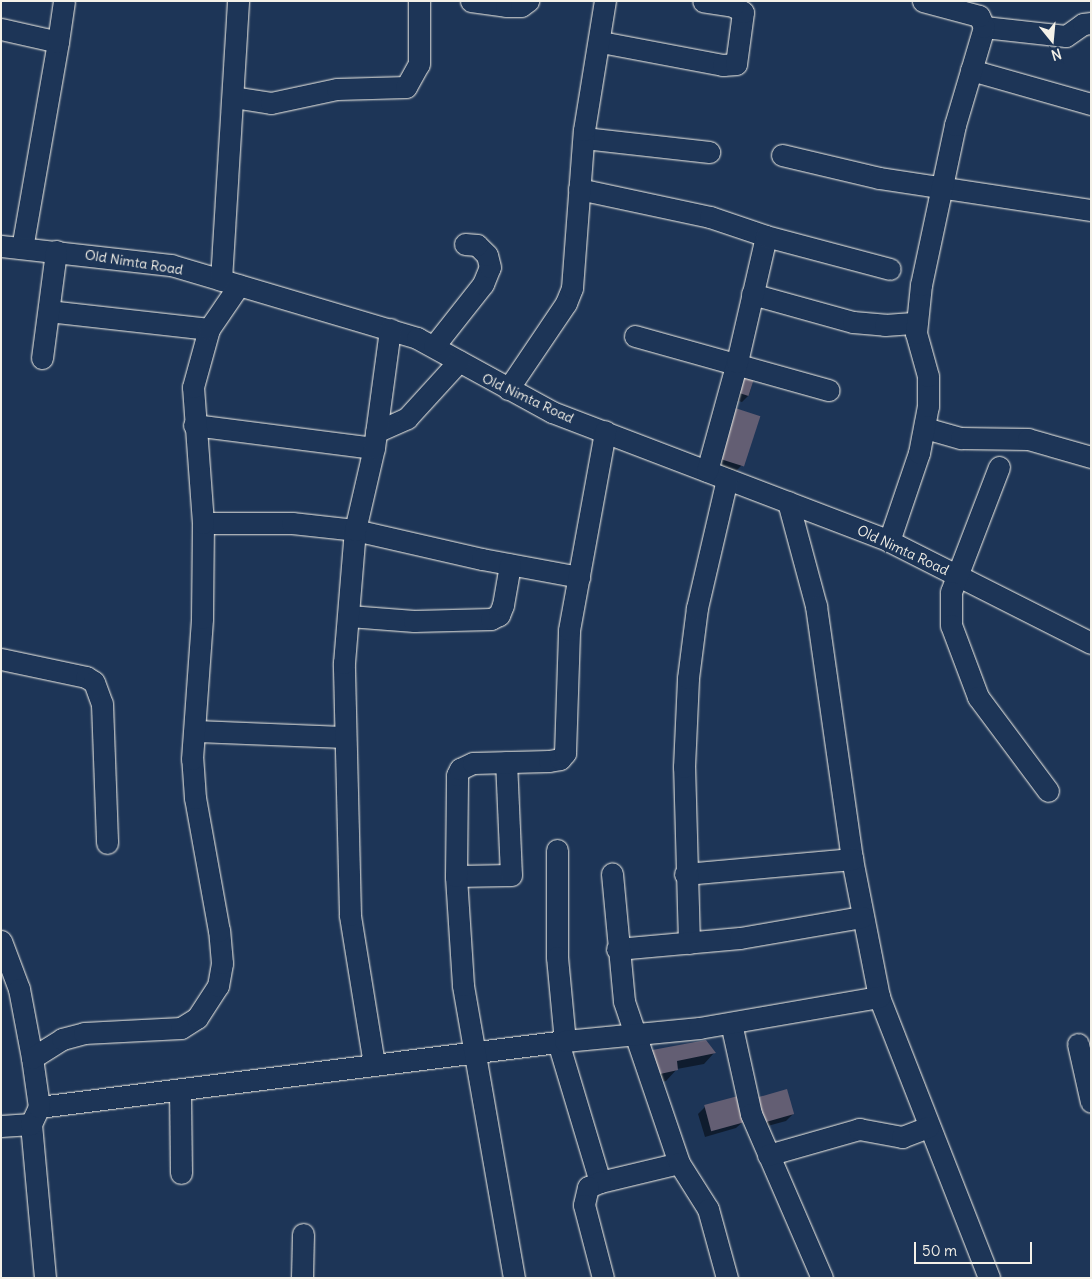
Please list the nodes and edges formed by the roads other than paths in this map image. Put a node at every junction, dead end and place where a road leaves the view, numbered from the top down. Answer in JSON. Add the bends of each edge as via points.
{"nodes":[{"id":1,"x":64,"y":1,"type":"edge"},
{"id":2,"x":238,"y":1,"type":"edge"},
{"id":3,"x":419,"y":1,"type":"edge"},
{"id":4,"x":471,"y":1,"type":"edge"},
{"id":5,"x":528,"y":1,"type":"edge"},
{"id":6,"x":605,"y":1,"type":"edge"},
{"id":7,"x":703,"y":1,"type":"edge"},
{"id":8,"x":923,"y":1,"type":"edge"},
{"id":9,"x":743,"y":6,"type":"edge"},
{"id":10,"x":1091,"y":23,"type":"edge"},
{"id":11,"x":984,"y":27,"type":"junction"},
{"id":12,"x":1,"y":29,"type":"edge"},
{"id":13,"x":58,"y":42,"type":"junction"},
{"id":14,"x":601,"y":42,"type":"junction"},
{"id":15,"x":971,"y":70,"type":"junction"},
{"id":16,"x":233,"y":97,"type":"junction"},
{"id":17,"x":1091,"y":104,"type":"edge"},
{"id":18,"x":584,"y":138,"type":"junction"},
{"id":19,"x":710,"y":152,"type":"dead end"},
{"id":20,"x":782,"y":155,"type":"dead end"},
{"id":21,"x":942,"y":188,"type":"junction"},
{"id":22,"x":579,"y":189,"type":"junction"},
{"id":23,"x":1091,"y":210,"type":"edge"},
{"id":24,"x":766,"y":236,"type":"junction"},
{"id":25,"x":465,"y":244,"type":"dead end"},
{"id":26,"x":11,"y":247,"type":"edge"},
{"id":27,"x":56,"y":251,"type":"junction"},
{"id":28,"x":890,"y":268,"type":"dead end"},
{"id":29,"x":230,"y":282,"type":"junction"},
{"id":30,"x":752,"y":294,"type":"junction"},
{"id":31,"x":57,"y":312,"type":"dead end"},
{"id":32,"x":916,"y":323,"type":"junction"},
{"id":33,"x":209,"y":328,"type":"junction"},
{"id":34,"x":390,"y":329,"type":"junction"},
{"id":35,"x":635,"y":336,"type":"dead end"},
{"id":36,"x":434,"y":346,"type":"junction"},
{"id":37,"x":42,"y":358,"type":"dead end"},
{"id":38,"x":459,"y":361,"type":"junction"},
{"id":39,"x":737,"y":362,"type":"junction"},
{"id":40,"x":508,"y":390,"type":"junction"},
{"id":41,"x":829,"y":390,"type":"dead end"},
{"id":42,"x":194,"y":425,"type":"junction"},
{"id":43,"x":925,"y":428,"type":"junction"},
{"id":44,"x":605,"y":431,"type":"junction"},
{"id":45,"x":375,"y":440,"type":"junction"},
{"id":46,"x":1091,"y":457,"type":"edge"},
{"id":47,"x":1000,"y":467,"type":"dead end"},
{"id":48,"x":707,"y":471,"type":"junction"},
{"id":49,"x":727,"y":479,"type":"junction"},
{"id":50,"x":788,"y":502,"type":"junction"},
{"id":51,"x":203,"y":523,"type":"junction"},
{"id":52,"x":355,"y":530,"type":"junction"},
{"id":53,"x":889,"y":541,"type":"junction"},
{"id":54,"x":510,"y":565,"type":"junction"},
{"id":55,"x":956,"y":574,"type":"junction"},
{"id":56,"x":579,"y":577,"type":"junction"},
{"id":57,"x":349,"y":616,"type":"junction"},
{"id":58,"x":1091,"y":643,"type":"edge"},
{"id":59,"x":1,"y":659,"type":"edge"},
{"id":60,"x":195,"y":731,"type":"junction"},
{"id":61,"x":345,"y":736,"type":"junction"},
{"id":62,"x":506,"y":762,"type":"junction"},
{"id":63,"x":1048,"y":791,"type":"dead end"},
{"id":64,"x":107,"y":843,"type":"dead end"},
{"id":65,"x":558,"y":850,"type":"dead end"},
{"id":66,"x":852,"y":859,"type":"junction"},
{"id":67,"x":612,"y":874,"type":"dead end"},
{"id":68,"x":685,"y":874,"type":"junction"},
{"id":69,"x":456,"y":876,"type":"junction"},
{"id":70,"x":862,"y":917,"type":"junction"},
{"id":71,"x":1,"y":941,"type":"edge"},
{"id":72,"x":689,"y":943,"type":"junction"},
{"id":73,"x":617,"y":949,"type":"junction"},
{"id":74,"x":879,"y":997,"type":"junction"},
{"id":75,"x":731,"y":1023,"type":"junction"},
{"id":76,"x":634,"y":1035,"type":"junction"},
{"id":77,"x":562,"y":1042,"type":"junction"},
{"id":78,"x":1078,"y":1044,"type":"dead end"},
{"id":79,"x":473,"y":1055,"type":"junction"},
{"id":80,"x":32,"y":1058,"type":"junction"},
{"id":81,"x":374,"y":1064,"type":"junction"},
{"id":82,"x":180,"y":1091,"type":"junction"},
{"id":83,"x":1091,"y":1102,"type":"edge"},
{"id":84,"x":34,"y":1116,"type":"junction"},
{"id":85,"x":1,"y":1126,"type":"edge"},
{"id":86,"x":928,"y":1127,"type":"junction"},
{"id":87,"x":768,"y":1155,"type":"junction"},
{"id":88,"x":679,"y":1163,"type":"junction"},
{"id":89,"x":181,"y":1173,"type":"dead end"},
{"id":90,"x":600,"y":1182,"type":"junction"},
{"id":91,"x":303,"y":1234,"type":"dead end"},
{"id":92,"x":512,"y":1277,"type":"edge"},
{"id":93,"x":820,"y":1277,"type":"edge"},
{"id":94,"x":45,"y":1278,"type":"edge"},
{"id":95,"x":302,"y":1278,"type":"edge"},
{"id":96,"x":604,"y":1278,"type":"edge"},
{"id":97,"x":727,"y":1278,"type":"edge"},
{"id":98,"x":989,"y":1278,"type":"edge"}],
"edges":[{"from":1,"to":13,"type":"street"},
{"from":2,"to":16,"type":"street"},
{"from":3,"to":16,"type":"street","via":[[418,64],[406,87],[338,89],[270,104]]},
{"from":4,"to":5,"type":"street","via":[[514,6]]},
{"from":6,"to":14,"type":"street"},
{"from":7,"to":9,"type":"street"},
{"from":8,"to":11,"type":"street","via":[[979,16]]},
{"from":9,"to":14,"type":"street","via":[[739,59],[731,66]]},
{"from":10,"to":11,"type":"street","via":[[1083,24],[1066,36]]},
{"from":11,"to":15,"type":"street"},
{"from":12,"to":13,"type":"street"},
{"from":13,"to":26,"type":"street"},
{"from":14,"to":18,"type":"street"},
{"from":15,"to":17,"type":"street"},
{"from":15,"to":21,"type":"street"},
{"from":16,"to":29,"type":"street"},
{"from":18,"to":19,"type":"street"},
{"from":18,"to":22,"type":"street"},
{"from":20,"to":21,"type":"street","via":[[863,175]]},
{"from":21,"to":23,"type":"street"},
{"from":21,"to":32,"type":"street","via":[[920,285]]},
{"from":22,"to":24,"type":"street","via":[[710,217]]},
{"from":22,"to":40,"type":"street","via":[[572,288]]},
{"from":24,"to":28,"type":"street"},
{"from":24,"to":30,"type":"street"},
{"from":25,"to":36,"type":"street","via":[[477,245],[487,254],[490,267],[484,284]]},
{"from":26,"to":27,"type":"street","name":"Old Nimta Road"},
{"from":27,"to":29,"type":"street","name":"Old Nimta Road","via":[[171,265]]},
{"from":27,"to":37,"type":"street"},
{"from":29,"to":33,"type":"street"},
{"from":29,"to":34,"type":"street","name":"Old Nimta Road"},
{"from":30,"to":32,"type":"street","via":[[853,322]]},
{"from":30,"to":39,"type":"street"},
{"from":31,"to":33,"type":"street"},
{"from":32,"to":43,"type":"street","via":[[928,376]]},
{"from":33,"to":42,"type":"street","via":[[193,387]]},
{"from":34,"to":36,"type":"street","name":"Old Nimta Road"},
{"from":34,"to":45,"type":"street"},
{"from":35,"to":39,"type":"street"},
{"from":36,"to":38,"type":"street","name":"Old Nimta Road"},
{"from":38,"to":40,"type":"street","name":"Old Nimta Road"},
{"from":38,"to":45,"type":"street","via":[[407,418]]},
{"from":39,"to":41,"type":"street"},
{"from":39,"to":48,"type":"street"},
{"from":40,"to":44,"type":"street","name":"Old Nimta Road","via":[[552,412]]},
{"from":42,"to":45,"type":"street"},
{"from":42,"to":51,"type":"street"},
{"from":43,"to":46,"type":"street","via":[[961,438],[1028,439]]},
{"from":43,"to":53,"type":"street"},
{"from":44,"to":48,"type":"street","name":"Old Nimta Road"},
{"from":44,"to":56,"type":"street"},
{"from":45,"to":52,"type":"street"},
{"from":47,"to":55,"type":"street"},
{"from":48,"to":49,"type":"street","name":"Old Nimta Road"},
{"from":49,"to":50,"type":"street","name":"Old Nimta Road"},
{"from":49,"to":68,"type":"street","via":[[697,608],[688,678],[684,766]]},
{"from":50,"to":53,"type":"street","name":"Old Nimta Road"},
{"from":50,"to":66,"type":"street","via":[[816,606]]},
{"from":51,"to":52,"type":"street","via":[[292,524]]},
{"from":51,"to":60,"type":"street","via":[[202,618]]},
{"from":52,"to":54,"type":"street"},
{"from":52,"to":57,"type":"street"},
{"from":53,"to":55,"type":"street","name":"Old Nimta Road"},
{"from":54,"to":56,"type":"street"},
{"from":54,"to":57,"type":"street","via":[[503,605],[499,615],[491,619],[414,621]]},
{"from":55,"to":58,"type":"street","name":"Old Nimta Road"},
{"from":55,"to":63,"type":"street","via":[[950,592],[951,625],[969,677],[978,697]]},
{"from":56,"to":62,"type":"street","via":[[566,659],[564,753],[555,760]]},
{"from":57,"to":61,"type":"street","via":[[344,663]]},
{"from":59,"to":64,"type":"street","via":[[86,677],[94,682],[102,704]]},
{"from":60,"to":61,"type":"street"},
{"from":60,"to":80,"type":"street","via":[[192,759],[195,798],[222,963],[218,986],[197,1018],[181,1028],[84,1033],[62,1039]]},
{"from":61,"to":81,"type":"street","via":[[350,915]]},
{"from":62,"to":69,"type":"street","via":[[473,763],[460,769]]},
{"from":62,"to":69,"type":"street","via":[[511,875]]},
{"from":65,"to":77,"type":"street","via":[[556,957]]},
{"from":66,"to":68,"type":"street"},
{"from":66,"to":70,"type":"street"},
{"from":67,"to":73,"type":"street"},
{"from":68,"to":72,"type":"street"},
{"from":69,"to":79,"type":"street","via":[[463,985]]},
{"from":70,"to":72,"type":"street"},
{"from":70,"to":74,"type":"street"},
{"from":71,"to":80,"type":"street","via":[[19,989]]},
{"from":72,"to":73,"type":"street"},
{"from":73,"to":76,"type":"street","via":[[620,985]]},
{"from":74,"to":75,"type":"street"},
{"from":74,"to":86,"type":"street"},
{"from":75,"to":76,"type":"street"},
{"from":75,"to":87,"type":"street","via":[[743,1088]]},
{"from":76,"to":77,"type":"street"},
{"from":76,"to":88,"type":"street"},
{"from":77,"to":79,"type":"street"},
{"from":77,"to":90,"type":"street"},
{"from":78,"to":83,"type":"street"},
{"from":79,"to":81,"type":"street"},
{"from":79,"to":92,"type":"street"},
{"from":80,"to":84,"type":"street"},
{"from":81,"to":82,"type":"street"},
{"from":82,"to":84,"type":"street"},
{"from":82,"to":89,"type":"street"},
{"from":84,"to":85,"type":"street"},
{"from":84,"to":94,"type":"street"},
{"from":86,"to":87,"type":"street","via":[[902,1137],[859,1129]]},
{"from":86,"to":98,"type":"street"},
{"from":87,"to":93,"type":"street"},
{"from":88,"to":90,"type":"street"},
{"from":88,"to":97,"type":"street","via":[[708,1209]]},
{"from":90,"to":96,"type":"street","via":[[588,1187],[584,1205]]},
{"from":91,"to":95,"type":"street"}]}
